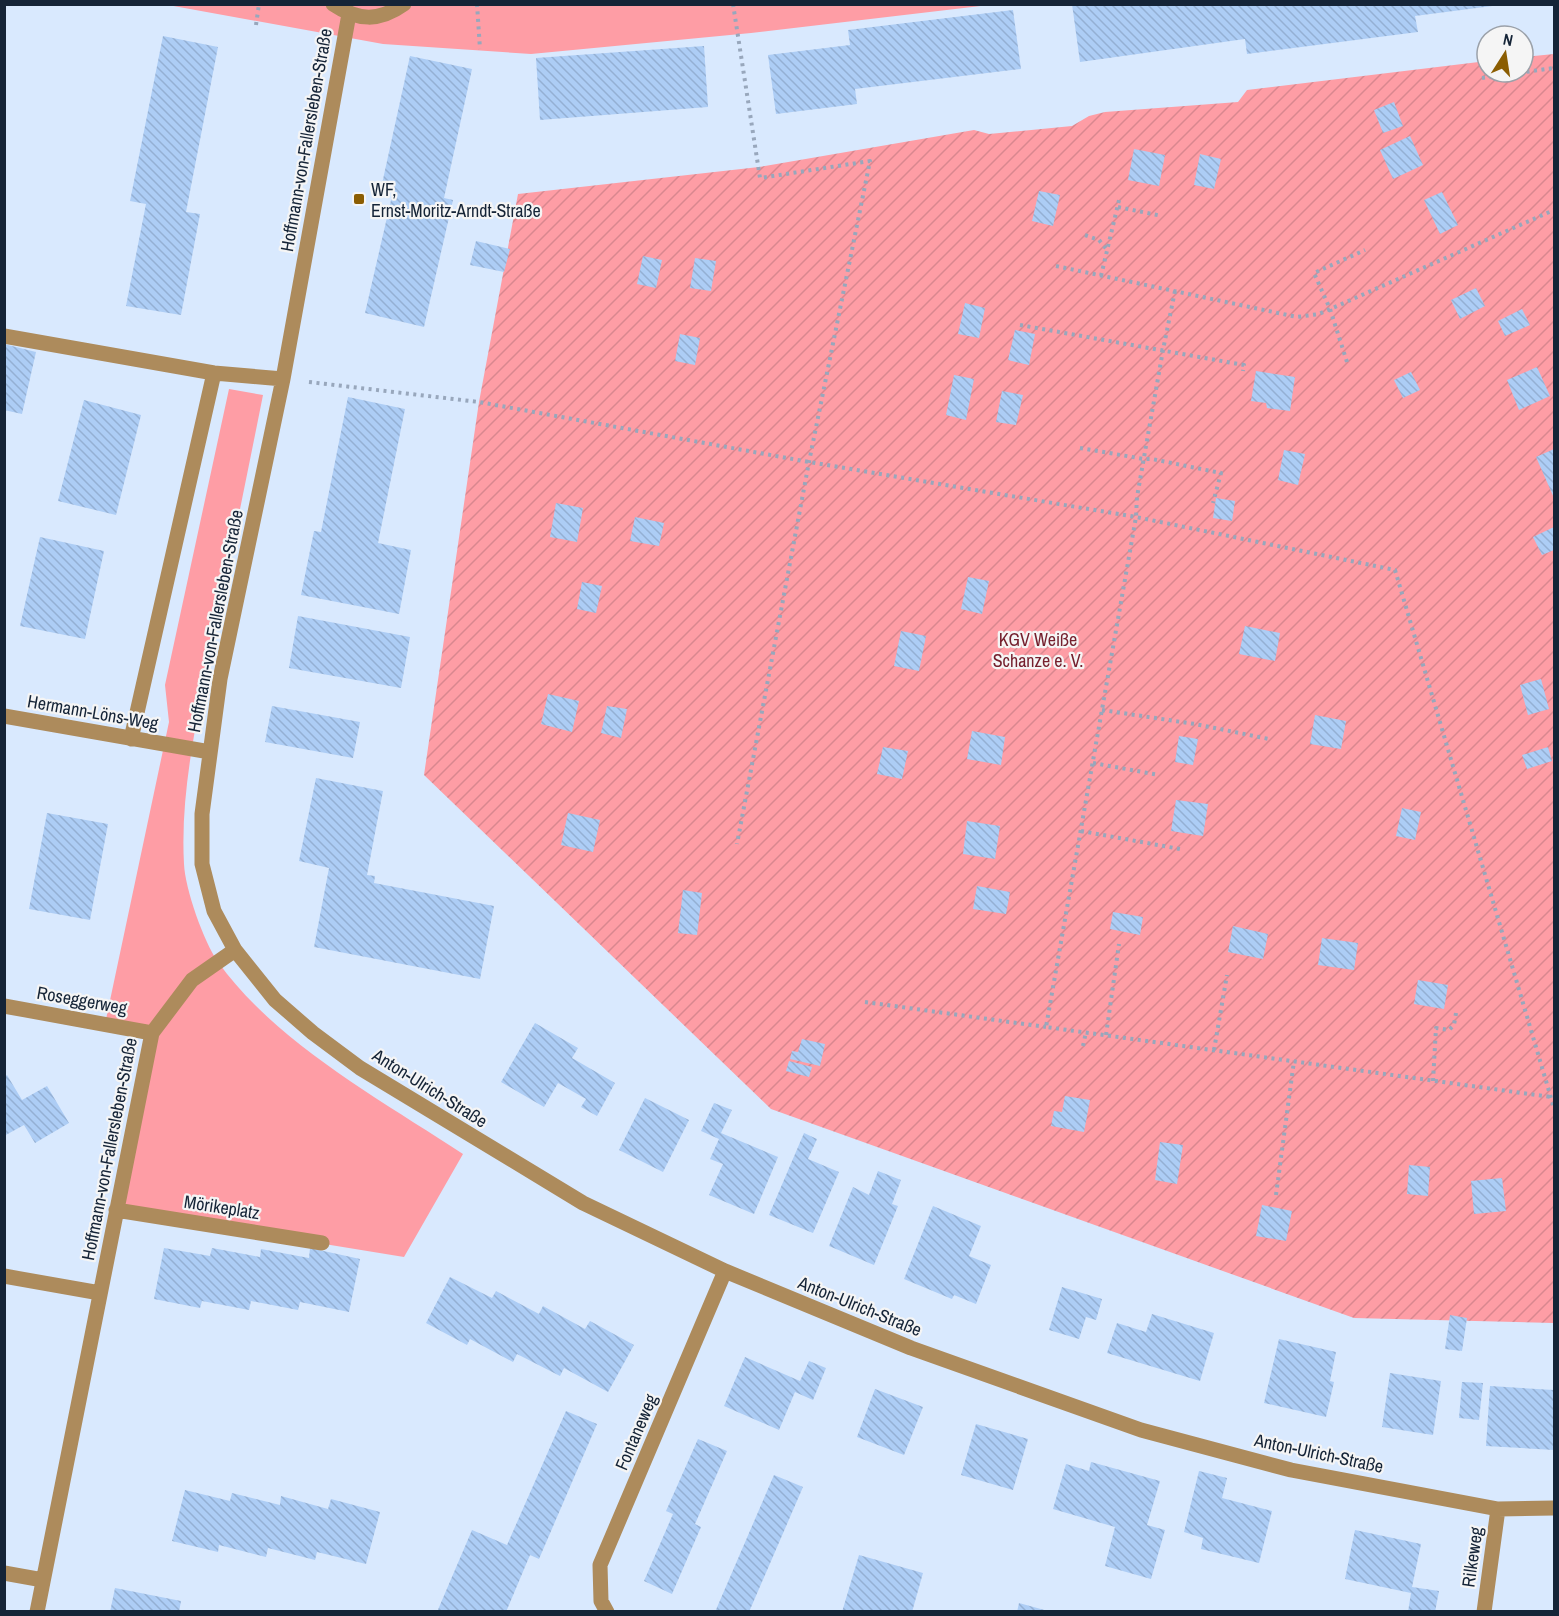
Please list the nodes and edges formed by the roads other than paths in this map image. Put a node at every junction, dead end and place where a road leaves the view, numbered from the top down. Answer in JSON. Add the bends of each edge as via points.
{"nodes":[{"id":1,"x":333,"y":4,"type":"edge"},
{"id":2,"x":404,"y":4,"type":"edge"},
{"id":3,"x":349,"y":14,"type":"junction"},
{"id":4,"x":4,"y":336,"type":"edge"},
{"id":5,"x":214,"y":373,"type":"junction"},
{"id":6,"x":283,"y":379,"type":"junction"},
{"id":7,"x":4,"y":716,"type":"edge"},
{"id":8,"x":131,"y":739,"type":"junction"},
{"id":9,"x":210,"y":752,"type":"junction"},
{"id":10,"x":235,"y":950,"type":"junction"},
{"id":11,"x":4,"y":1006,"type":"edge"},
{"id":12,"x":152,"y":1033,"type":"junction"},
{"id":13,"x":116,"y":1210,"type":"junction"},
{"id":14,"x":322,"y":1243,"type":"dead end"},
{"id":15,"x":725,"y":1271,"type":"junction"},
{"id":16,"x":4,"y":1276,"type":"edge"},
{"id":17,"x":100,"y":1293,"type":"junction"},
{"id":18,"x":1554,"y":1508,"type":"edge"},
{"id":19,"x":1498,"y":1509,"type":"junction"},
{"id":20,"x":4,"y":1573,"type":"edge"},
{"id":21,"x":44,"y":1580,"type":"junction"},
{"id":22,"x":37,"y":1611,"type":"edge"},
{"id":23,"x":607,"y":1611,"type":"edge"},
{"id":24,"x":1484,"y":1611,"type":"edge"}],
"edges":[{"from":1,"to":3,"type":"street"},
{"from":2,"to":3,"type":"street","via":[[377,17]]},
{"from":3,"to":6,"type":"street","name":"Hoffmann-von-Fallersleben-Straße"},
{"from":4,"to":5,"type":"street"},
{"from":5,"to":6,"type":"street"},
{"from":5,"to":8,"type":"street"},
{"from":6,"to":9,"type":"street","name":"Hoffmann-von-Fallersleben-Straße","via":[[220,679]]},
{"from":7,"to":8,"type":"street","name":"Hermann-Löns-Weg"},
{"from":8,"to":9,"type":"street","name":"Hermann-Löns-Weg"},
{"from":9,"to":10,"type":"street","name":"Hoffmann-von-Fallersleben-Straße","via":[[202,814],[202,864],[214,912]]},
{"from":10,"to":12,"type":"street","name":"Hoffmann-von-Fallersleben-Straße","via":[[192,980]]},
{"from":10,"to":15,"type":"street","name":"Anton-Ulrich-Straße","via":[[274,1000],[360,1068],[583,1203]]},
{"from":11,"to":12,"type":"street","name":"Roseggerweg"},
{"from":12,"to":13,"type":"street","name":"Hoffmann-von-Fallersleben-Straße"},
{"from":13,"to":14,"type":"street","name":"Mörikeplatz"},
{"from":13,"to":17,"type":"street","name":"Hoffmann-von-Fallersleben-Straße"},
{"from":15,"to":19,"type":"street","name":"Anton-Ulrich-Straße","via":[[911,1348],[1140,1430],[1292,1470]]},
{"from":15,"to":23,"type":"street","name":"Fontaneweg","via":[[600,1565],[601,1600]]},
{"from":16,"to":17,"type":"street"},
{"from":17,"to":21,"type":"street","name":"Hoffmann-von-Fallersleben-Straße"},
{"from":18,"to":19,"type":"street","name":"Anton-Ulrich-Straße"},
{"from":19,"to":24,"type":"street","name":"Rilkeweg"},
{"from":20,"to":21,"type":"street"},
{"from":21,"to":22,"type":"street","name":"Hoffmann-von-Fallersleben-Straße"}]}
